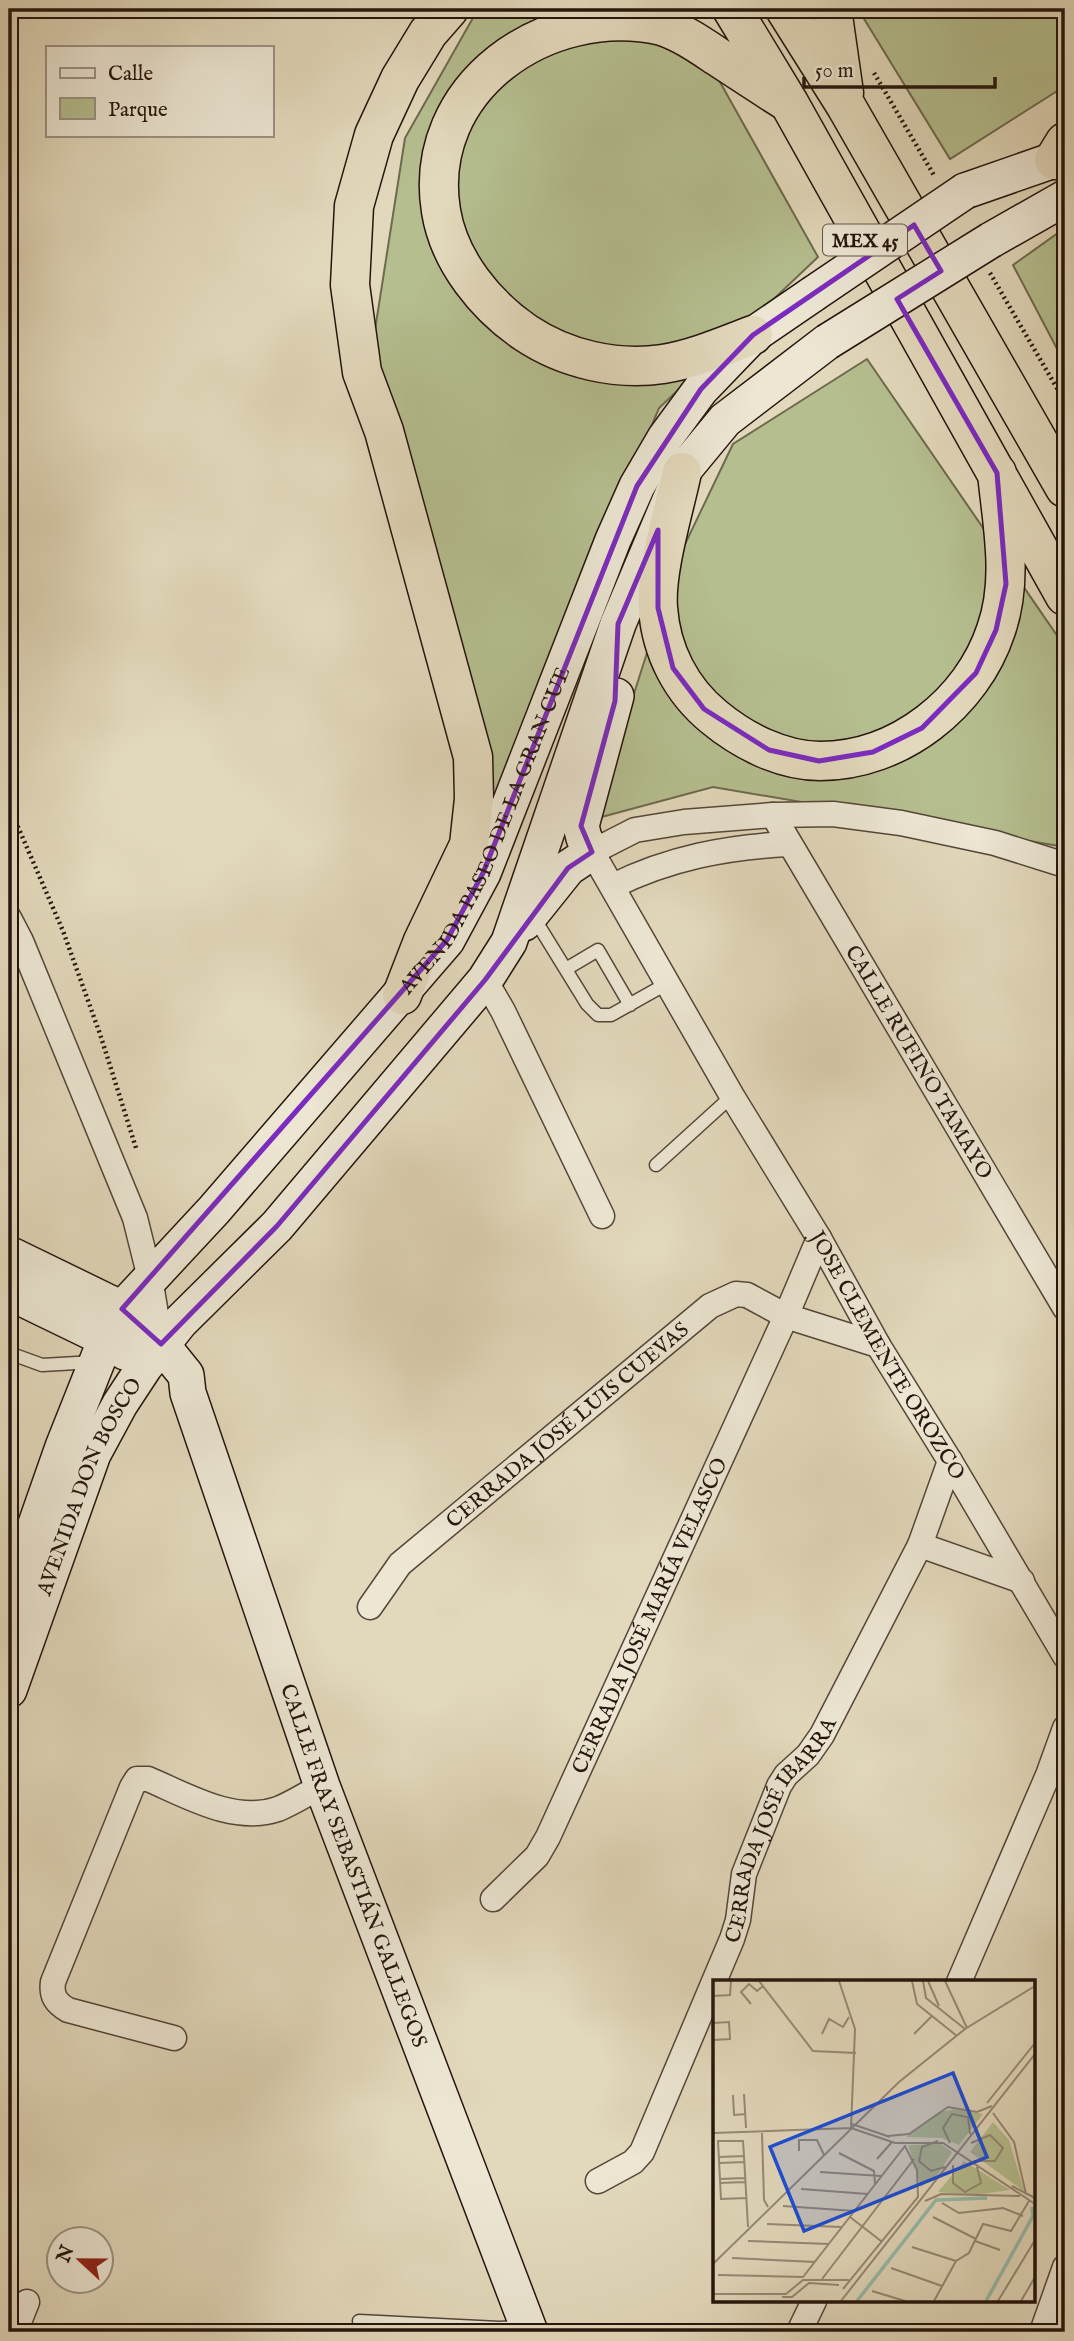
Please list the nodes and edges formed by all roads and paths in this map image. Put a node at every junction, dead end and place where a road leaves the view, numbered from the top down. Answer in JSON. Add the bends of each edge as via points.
{"nodes":[{"id":1,"x":449,"y":9,"type":"edge"},
{"id":2,"x":732,"y":9,"type":"edge"},
{"id":3,"x":785,"y":9,"type":"edge"},
{"id":4,"x":832,"y":9,"type":"edge"},
{"id":5,"x":789,"y":103,"type":"junction"},
{"id":6,"x":845,"y":106,"type":"junction"},
{"id":7,"x":1062,"y":152,"type":"edge"},
{"id":8,"x":1065,"y":198,"type":"edge"},
{"id":9,"x":753,"y":335,"type":"junction"},
{"id":10,"x":1017,"y":403,"type":"junction"},
{"id":11,"x":1065,"y":434,"type":"edge"},
{"id":12,"x":682,"y":472,"type":"junction"},
{"id":13,"x":997,"y":473,"type":"junction"},
{"id":14,"x":1065,"y":488,"type":"edge"},
{"id":15,"x":1065,"y":596,"type":"edge"},
{"id":16,"x":618,"y":624,"type":"junction"},
{"id":17,"x":9,"y":806,"type":"edge"},
{"id":18,"x":773,"y":815,"type":"junction"},
{"id":19,"x":789,"y":844,"type":"junction"},
{"id":20,"x":592,"y":852,"type":"junction"},
{"id":21,"x":1065,"y":864,"type":"edge"},
{"id":22,"x":613,"y":886,"type":"junction"},
{"id":23,"x":532,"y":914,"type":"junction"},
{"id":24,"x":9,"y":918,"type":"edge"},
{"id":25,"x":509,"y":942,"type":"junction"},
{"id":26,"x":566,"y":970,"type":"junction"},
{"id":27,"x":485,"y":981,"type":"junction"},
{"id":28,"x":668,"y":983,"type":"junction"},
{"id":29,"x":401,"y":995,"type":"junction"},
{"id":30,"x":630,"y":1005,"type":"junction"},
{"id":31,"x":732,"y":1096,"type":"junction"},
{"id":32,"x":136,"y":1149,"type":"dead end"},
{"id":33,"x":656,"y":1165,"type":"dead end"},
{"id":34,"x":214,"y":1210,"type":"junction"},
{"id":35,"x":602,"y":1216,"type":"dead end"},
{"id":36,"x":819,"y":1238,"type":"junction"},
{"id":37,"x":9,"y":1254,"type":"edge"},
{"id":38,"x":242,"y":1259,"type":"junction"},
{"id":39,"x":150,"y":1278,"type":"junction"},
{"id":40,"x":9,"y":1292,"type":"edge"},
{"id":41,"x":1065,"y":1308,"type":"edge"},
{"id":42,"x":122,"y":1309,"type":"junction"},
{"id":43,"x":786,"y":1316,"type":"junction"},
{"id":44,"x":878,"y":1345,"type":"junction"},
{"id":45,"x":102,"y":1351,"type":"junction"},
{"id":46,"x":9,"y":1353,"type":"edge"},
{"id":47,"x":153,"y":1355,"type":"junction"},
{"id":48,"x":950,"y":1461,"type":"junction"},
{"id":49,"x":38,"y":1540,"type":"edge"},
{"id":50,"x":920,"y":1545,"type":"junction"},
{"id":51,"x":1021,"y":1581,"type":"junction"},
{"id":52,"x":9,"y":1601,"type":"edge"},
{"id":53,"x":370,"y":1607,"type":"dead end"},
{"id":54,"x":1065,"y":1656,"type":"edge"},
{"id":55,"x":9,"y":1690,"type":"edge"},
{"id":56,"x":1065,"y":1728,"type":"edge"},
{"id":57,"x":1057,"y":1778,"type":"edge"},
{"id":58,"x":322,"y":1786,"type":"junction"},
{"id":59,"x":493,"y":1899,"type":"dead end"},
{"id":60,"x":715,"y":1980,"type":"edge"},
{"id":61,"x":960,"y":1980,"type":"edge"},
{"id":62,"x":713,"y":1984,"type":"edge"},
{"id":63,"x":174,"y":2038,"type":"dead end"},
{"id":64,"x":598,"y":2181,"type":"dead end"},
{"id":65,"x":1065,"y":2267,"type":"edge"},
{"id":66,"x":27,"y":2302,"type":"dead end"},
{"id":67,"x":814,"y":2302,"type":"edge"},
{"id":68,"x":359,"y":2321,"type":"dead end"},
{"id":69,"x":529,"y":2329,"type":"edge"},
{"id":70,"x":15,"y":2332,"type":"edge"},
{"id":71,"x":799,"y":2332,"type":"edge"},
{"id":72,"x":1042,"y":2332,"type":"edge"}],
"edges":[{"from":1,"to":29,"type":"highway","via":[[400,79],[374,135],[354,206],[350,246],[350,285],[362,372],[384,431],[473,757],[469,845]]},
{"from":2,"to":5,"type":"highway","number":"MEX 45"},
{"from":3,"to":6,"type":"highway","number":"MEX 45"},
{"from":4,"to":6,"type":"highway"},
{"from":5,"to":9,"type":"highway","via":[[663,26],[616,18],[581,20],[525,40],[489,68],[462,103],[440,168],[441,213],[461,264],[493,307],[536,340],[584,359],[635,366],[686,359]]},
{"from":5,"to":13,"type":"highway","number":"MEX 45"},
{"from":6,"to":10,"type":"highway","number":"MEX 45"},
{"from":7,"to":9,"type":"main road","name":"AVENIDA PASEO DE LA GRAN CUE","bridge":true,"via":[[965,191]]},
{"from":8,"to":12,"type":"main road","name":"AVENIDA PASEO DE LA GRAN CUE","bridge":true,"via":[[827,342],[725,420]]},
{"from":9,"to":29,"type":"main road","name":"AVENIDA PASEO DE LA GRAN CUE","via":[[701,389],[637,486],[483,873],[447,940]]},
{"from":10,"to":11,"type":"highway"},
{"from":10,"to":14,"type":"highway","number":"MEX 45"},
{"from":12,"to":13,"type":"highway","via":[[659,581],[658,608],[673,668],[704,709],[746,739],[794,758],[819,761],[846,759],[898,742],[943,712],[976,673],[996,630],[1006,584]]},
{"from":12,"to":16,"type":"main road","name":"AVENIDA PASEO DE LA GRAN CUE"},
{"from":13,"to":15,"type":"highway","number":"MEX 45"},
{"from":16,"to":20,"type":"main road","via":[[615,701],[581,826]]},
{"from":16,"to":25,"type":"main road","name":"AVENIDA PASEO DE LA GRAN CUE"},
{"from":17,"to":32,"type":"path","via":[[63,931]]},
{"from":18,"to":19,"type":"street","name":"CALLE RUFINO TAMAYO"},
{"from":18,"to":20,"type":"street","via":[[635,830]]},
{"from":18,"to":21,"type":"street","via":[[833,814],[901,823]]},
{"from":19,"to":22,"type":"street","via":[[742,847],[674,861]]},
{"from":19,"to":41,"type":"street","name":"CALLE RUFINO TAMAYO"},
{"from":20,"to":22,"type":"street","name":"JOSE CLEMENTE OROZCO"},
{"from":20,"to":23,"type":"main road","via":[[568,868]]},
{"from":22,"to":28,"type":"street","name":"JOSE CLEMENTE OROZCO"},
{"from":23,"to":25,"type":"main road"},
{"from":23,"to":26,"type":"lane"},
{"from":24,"to":39,"type":"street","name":"CALLE FRAY SEBASTIÁN GALLEGOS","via":[[135,1218]]},
{"from":25,"to":27,"type":"main road","name":"AVENIDA PASEO DE LA GRAN CUE"},
{"from":26,"to":30,"type":"lane","via":[[598,1015],[611,1016]]},
{"from":26,"to":30,"type":"lane","via":[[597,950]]},
{"from":27,"to":35,"type":"street"},
{"from":27,"to":38,"type":"main road","name":"AVENIDA PASEO DE LA GRAN CUE","via":[[277,1226]]},
{"from":28,"to":30,"type":"lane"},
{"from":28,"to":31,"type":"street","name":"JOSE CLEMENTE OROZCO"},
{"from":29,"to":34,"type":"main road","name":"AVENIDA PASEO DE LA GRAN CUE"},
{"from":31,"to":33,"type":"lane"},
{"from":31,"to":36,"type":"street","name":"JOSE CLEMENTE OROZCO"},
{"from":34,"to":38,"type":"main road","via":[[204,1236],[207,1250],[215,1262],[224,1265]]},
{"from":34,"to":39,"type":"main road","name":"AVENIDA PASEO DE LA GRAN CUE"},
{"from":36,"to":43,"type":"street","name":"CERRADA JOSÉ MARÍA VELASCO"},
{"from":36,"to":44,"type":"street","name":"JOSE CLEMENTE OROZCO"},
{"from":37,"to":42,"type":"main road"},
{"from":38,"to":47,"type":"main road","name":"AVENIDA PASEO DE LA GRAN CUE"},
{"from":39,"to":42,"type":"main road","name":"AVENIDA PASEO DE LA GRAN CUE"},
{"from":39,"to":47,"type":"street","name":"CALLE FRAY SEBASTIÁN GALLEGOS"},
{"from":40,"to":45,"type":"main road"},
{"from":42,"to":45,"type":"main road","name":"AVENIDA PASEO DE LA GRAN CUE"},
{"from":42,"to":47,"type":"main road"},
{"from":43,"to":44,"type":"street"},
{"from":43,"to":53,"type":"street","name":"CERRADA JOSÉ LUIS CUEVAS","via":[[747,1295],[736,1294],[710,1306],[400,1564]]},
{"from":43,"to":59,"type":"street","name":"CERRADA JOSÉ MARÍA VELASCO","via":[[548,1837],[537,1856]]},
{"from":44,"to":48,"type":"street","name":"JOSE CLEMENTE OROZCO"},
{"from":45,"to":46,"type":"lane","via":[[42,1365]]},
{"from":45,"to":47,"type":"main road"},
{"from":45,"to":49,"type":"main road","name":"AVENIDA DON BOSCO","via":[[63,1447]]},
{"from":47,"to":49,"type":"main road","name":"AVENIDA DON BOSCO"},
{"from":47,"to":58,"type":"main road","name":"CALLE FRAY SEBASTIÁN GALLEGOS","via":[[186,1375],[188,1393]]},
{"from":48,"to":50,"type":"street","name":"CERRADA JOSÉ IBARRA"},
{"from":48,"to":51,"type":"street","name":"JOSE CLEMENTE OROZCO"},
{"from":49,"to":52,"type":"main road","name":"AVENIDA DON BOSCO"},
{"from":49,"to":55,"type":"main road","name":"AVENIDA DON BOSCO"},
{"from":50,"to":51,"type":"street"},
{"from":50,"to":60,"type":"street","name":"CERRADA JOSÉ IBARRA","via":[[822,1735],[779,1786],[744,1874],[738,1920]]},
{"from":51,"to":54,"type":"street","name":"JOSE CLEMENTE OROZCO"},
{"from":56,"to":57,"type":"street"},
{"from":57,"to":61,"type":"street"},
{"from":58,"to":63,"type":"street","via":[[277,1809],[233,1813],[148,1779],[134,1782],[53,1982],[53,1997],[68,2010]]},
{"from":58,"to":69,"type":"main road","name":"CALLE FRAY SEBASTIÁN GALLEGOS"},
{"from":62,"to":64,"type":"street","name":"CERRADA JOSÉ IBARRA","via":[[642,2152]]},
{"from":65,"to":72,"type":"street"},
{"from":66,"to":70,"type":"street"},
{"from":67,"to":71,"type":"street"},
{"from":68,"to":69,"type":"lane"}]}
